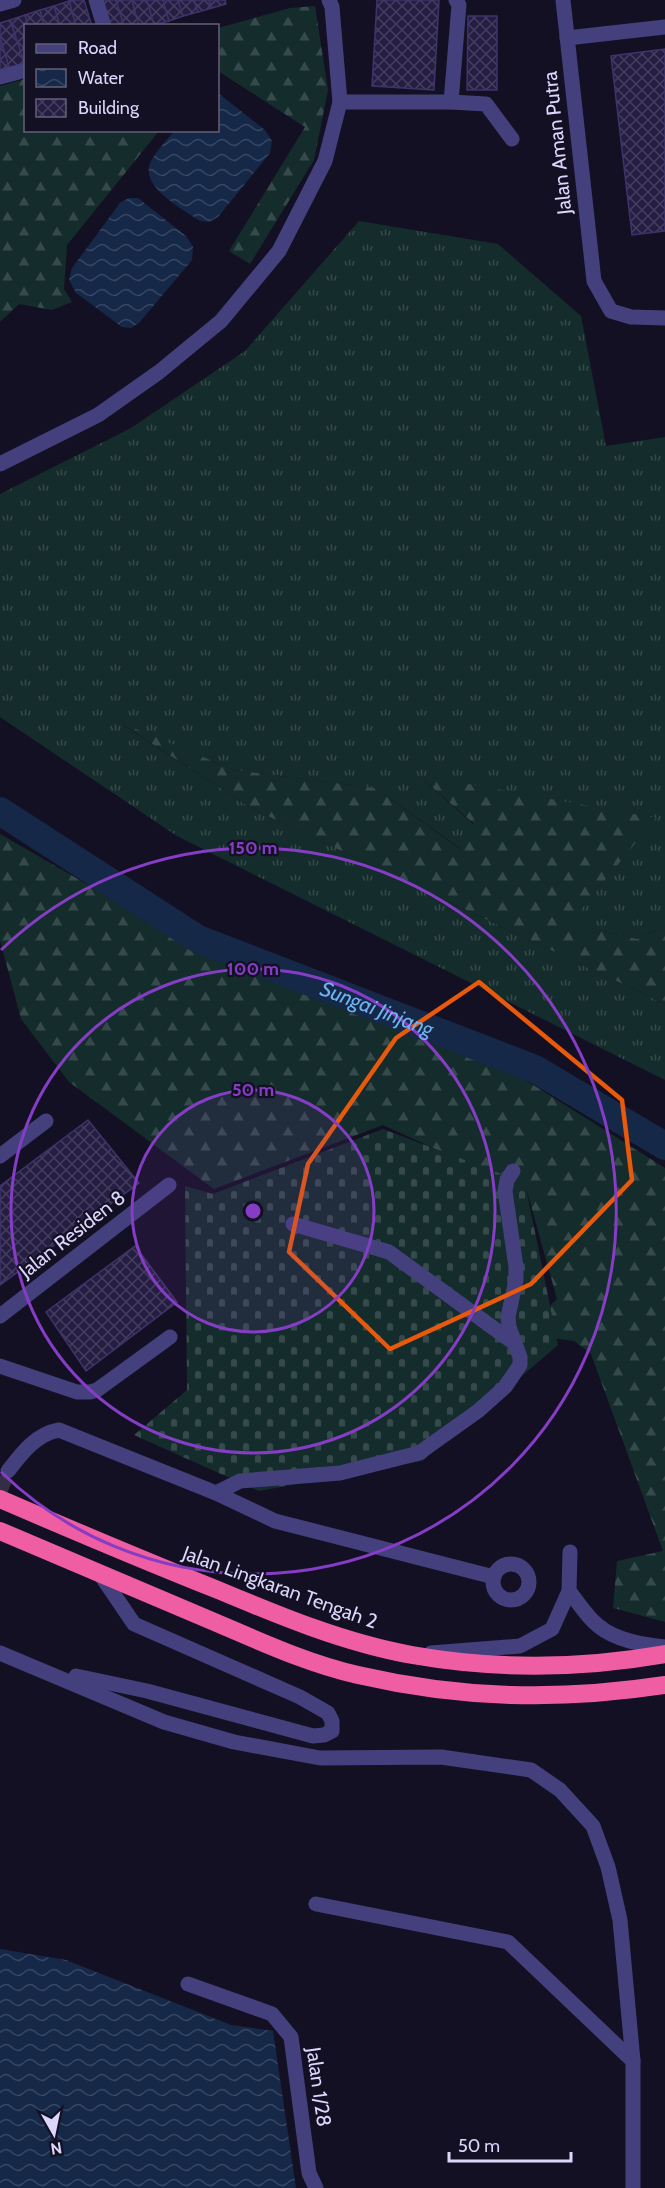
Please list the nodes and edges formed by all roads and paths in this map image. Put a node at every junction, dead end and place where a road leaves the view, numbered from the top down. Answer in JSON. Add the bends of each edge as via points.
{"nodes":[{"id":1,"x":14,"y":0,"type":"edge"},
{"id":2,"x":96,"y":0,"type":"edge"},
{"id":3,"x":329,"y":0,"type":"edge"},
{"id":4,"x":456,"y":0,"type":"edge"},
{"id":5,"x":562,"y":0,"type":"edge"},
{"id":6,"x":0,"y":4,"type":"edge"},
{"id":7,"x":103,"y":24,"type":"edge"},
{"id":8,"x":665,"y":27,"type":"edge"},
{"id":9,"x":567,"y":38,"type":"junction"},
{"id":10,"x":24,"y":71,"type":"edge"},
{"id":11,"x":0,"y":77,"type":"edge"},
{"id":12,"x":340,"y":102,"type":"junction"},
{"id":13,"x":451,"y":102,"type":"junction"},
{"id":14,"x":512,"y":139,"type":"dead end"},
{"id":15,"x":665,"y":318,"type":"edge"},
{"id":16,"x":0,"y":464,"type":"edge"},
{"id":17,"x":46,"y":1121,"type":"dead end"},
{"id":18,"x":0,"y":1156,"type":"edge"},
{"id":19,"x":513,"y":1171,"type":"dead end"},
{"id":20,"x":170,"y":1185,"type":"dead end"},
{"id":21,"x":293,"y":1224,"type":"dead end"},
{"id":22,"x":0,"y":1316,"type":"edge"},
{"id":23,"x":170,"y":1337,"type":"dead end"},
{"id":24,"x":514,"y":1343,"type":"junction"},
{"id":25,"x":0,"y":1366,"type":"edge"},
{"id":26,"x":8,"y":1471,"type":"tunnel mouth"},
{"id":27,"x":216,"y":1493,"type":"junction"},
{"id":28,"x":0,"y":1499,"type":"edge"},
{"id":29,"x":0,"y":1531,"type":"edge"},
{"id":30,"x":570,"y":1552,"type":"dead end"},
{"id":31,"x":100,"y":1574,"type":"junction"},
{"id":32,"x":494,"y":1577,"type":"dead end"},
{"id":33,"x":569,"y":1591,"type":"junction"},
{"id":34,"x":665,"y":1647,"type":"edge"},
{"id":35,"x":0,"y":1653,"type":"edge"},
{"id":36,"x":665,"y":1654,"type":"edge"},
{"id":37,"x":410,"y":1655,"type":"junction"},
{"id":38,"x":43,"y":1670,"type":"junction"},
{"id":39,"x":665,"y":1685,"type":"edge"},
{"id":40,"x":316,"y":1904,"type":"dead end"},
{"id":41,"x":188,"y":1984,"type":"dead end"},
{"id":42,"x":633,"y":2061,"type":"junction"},
{"id":43,"x":316,"y":2188,"type":"edge"},
{"id":44,"x":633,"y":2188,"type":"edge"}],
"edges":[{"from":1,"to":6,"type":"street"},
{"from":2,"to":7,"type":"street"},
{"from":3,"to":12,"type":"street"},
{"from":4,"to":13,"type":"street","via":[[459,5]]},
{"from":5,"to":9,"type":"street","name":"Jalan Aman Putra"},
{"from":8,"to":9,"type":"street"},
{"from":9,"to":15,"type":"street","name":"Jalan Aman Putra","via":[[594,281],[611,311],[631,317]]},
{"from":10,"to":11,"type":"street"},
{"from":12,"to":13,"type":"street"},
{"from":12,"to":16,"type":"street","via":[[326,161],[279,251],[221,321],[98,415]]},
{"from":13,"to":14,"type":"street","via":[[486,104]]},
{"from":17,"to":18,"type":"street"},
{"from":19,"to":24,"type":"street","via":[[505,1191],[516,1267],[508,1317]]},
{"from":20,"to":22,"type":"street","name":"Jalan Residen 8"},
{"from":21,"to":24,"type":"street","via":[[388,1252]]},
{"from":23,"to":25,"type":"street","via":[[90,1392],[77,1392]]},
{"from":24,"to":27,"type":"street","via":[[520,1365],[506,1387],[419,1453],[340,1473],[240,1481]]},
{"from":26,"to":27,"type":"street","via":[[28,1447],[48,1432],[59,1430]]},
{"from":27,"to":32,"type":"street","via":[[275,1521]]},
{"from":28,"to":37,"type":"highway","name":"Jalan Lingkaran Tengah 2","via":[[274,1613]]},
{"from":29,"to":31,"type":"highway"},
{"from":30,"to":33,"type":"street"},
{"from":31,"to":38,"type":"street","via":[[134,1624],[300,1696],[328,1713],[333,1721],[332,1731],[313,1736],[147,1691]]},
{"from":31,"to":39,"type":"highway","via":[[264,1643],[356,1675],[465,1694],[521,1697],[576,1696]]},
{"from":33,"to":34,"type":"street","via":[[594,1622],[609,1633],[633,1643]]},
{"from":33,"to":37,"type":"street","via":[[552,1629],[520,1646]]},
{"from":35,"to":38,"type":"street"},
{"from":36,"to":37,"type":"highway","name":"Jalan Lingkaran Tengah 2","via":[[576,1666],[468,1663]]},
{"from":38,"to":42,"type":"street","via":[[164,1722],[234,1742],[320,1758],[441,1757],[531,1770],[560,1790],[593,1826],[608,1866],[620,1920]]},
{"from":40,"to":42,"type":"street","via":[[508,1942]]},
{"from":41,"to":43,"type":"street","name":"Jalan 1/28","via":[[272,2014],[291,2037],[309,2173]]},
{"from":42,"to":44,"type":"street"}]}
